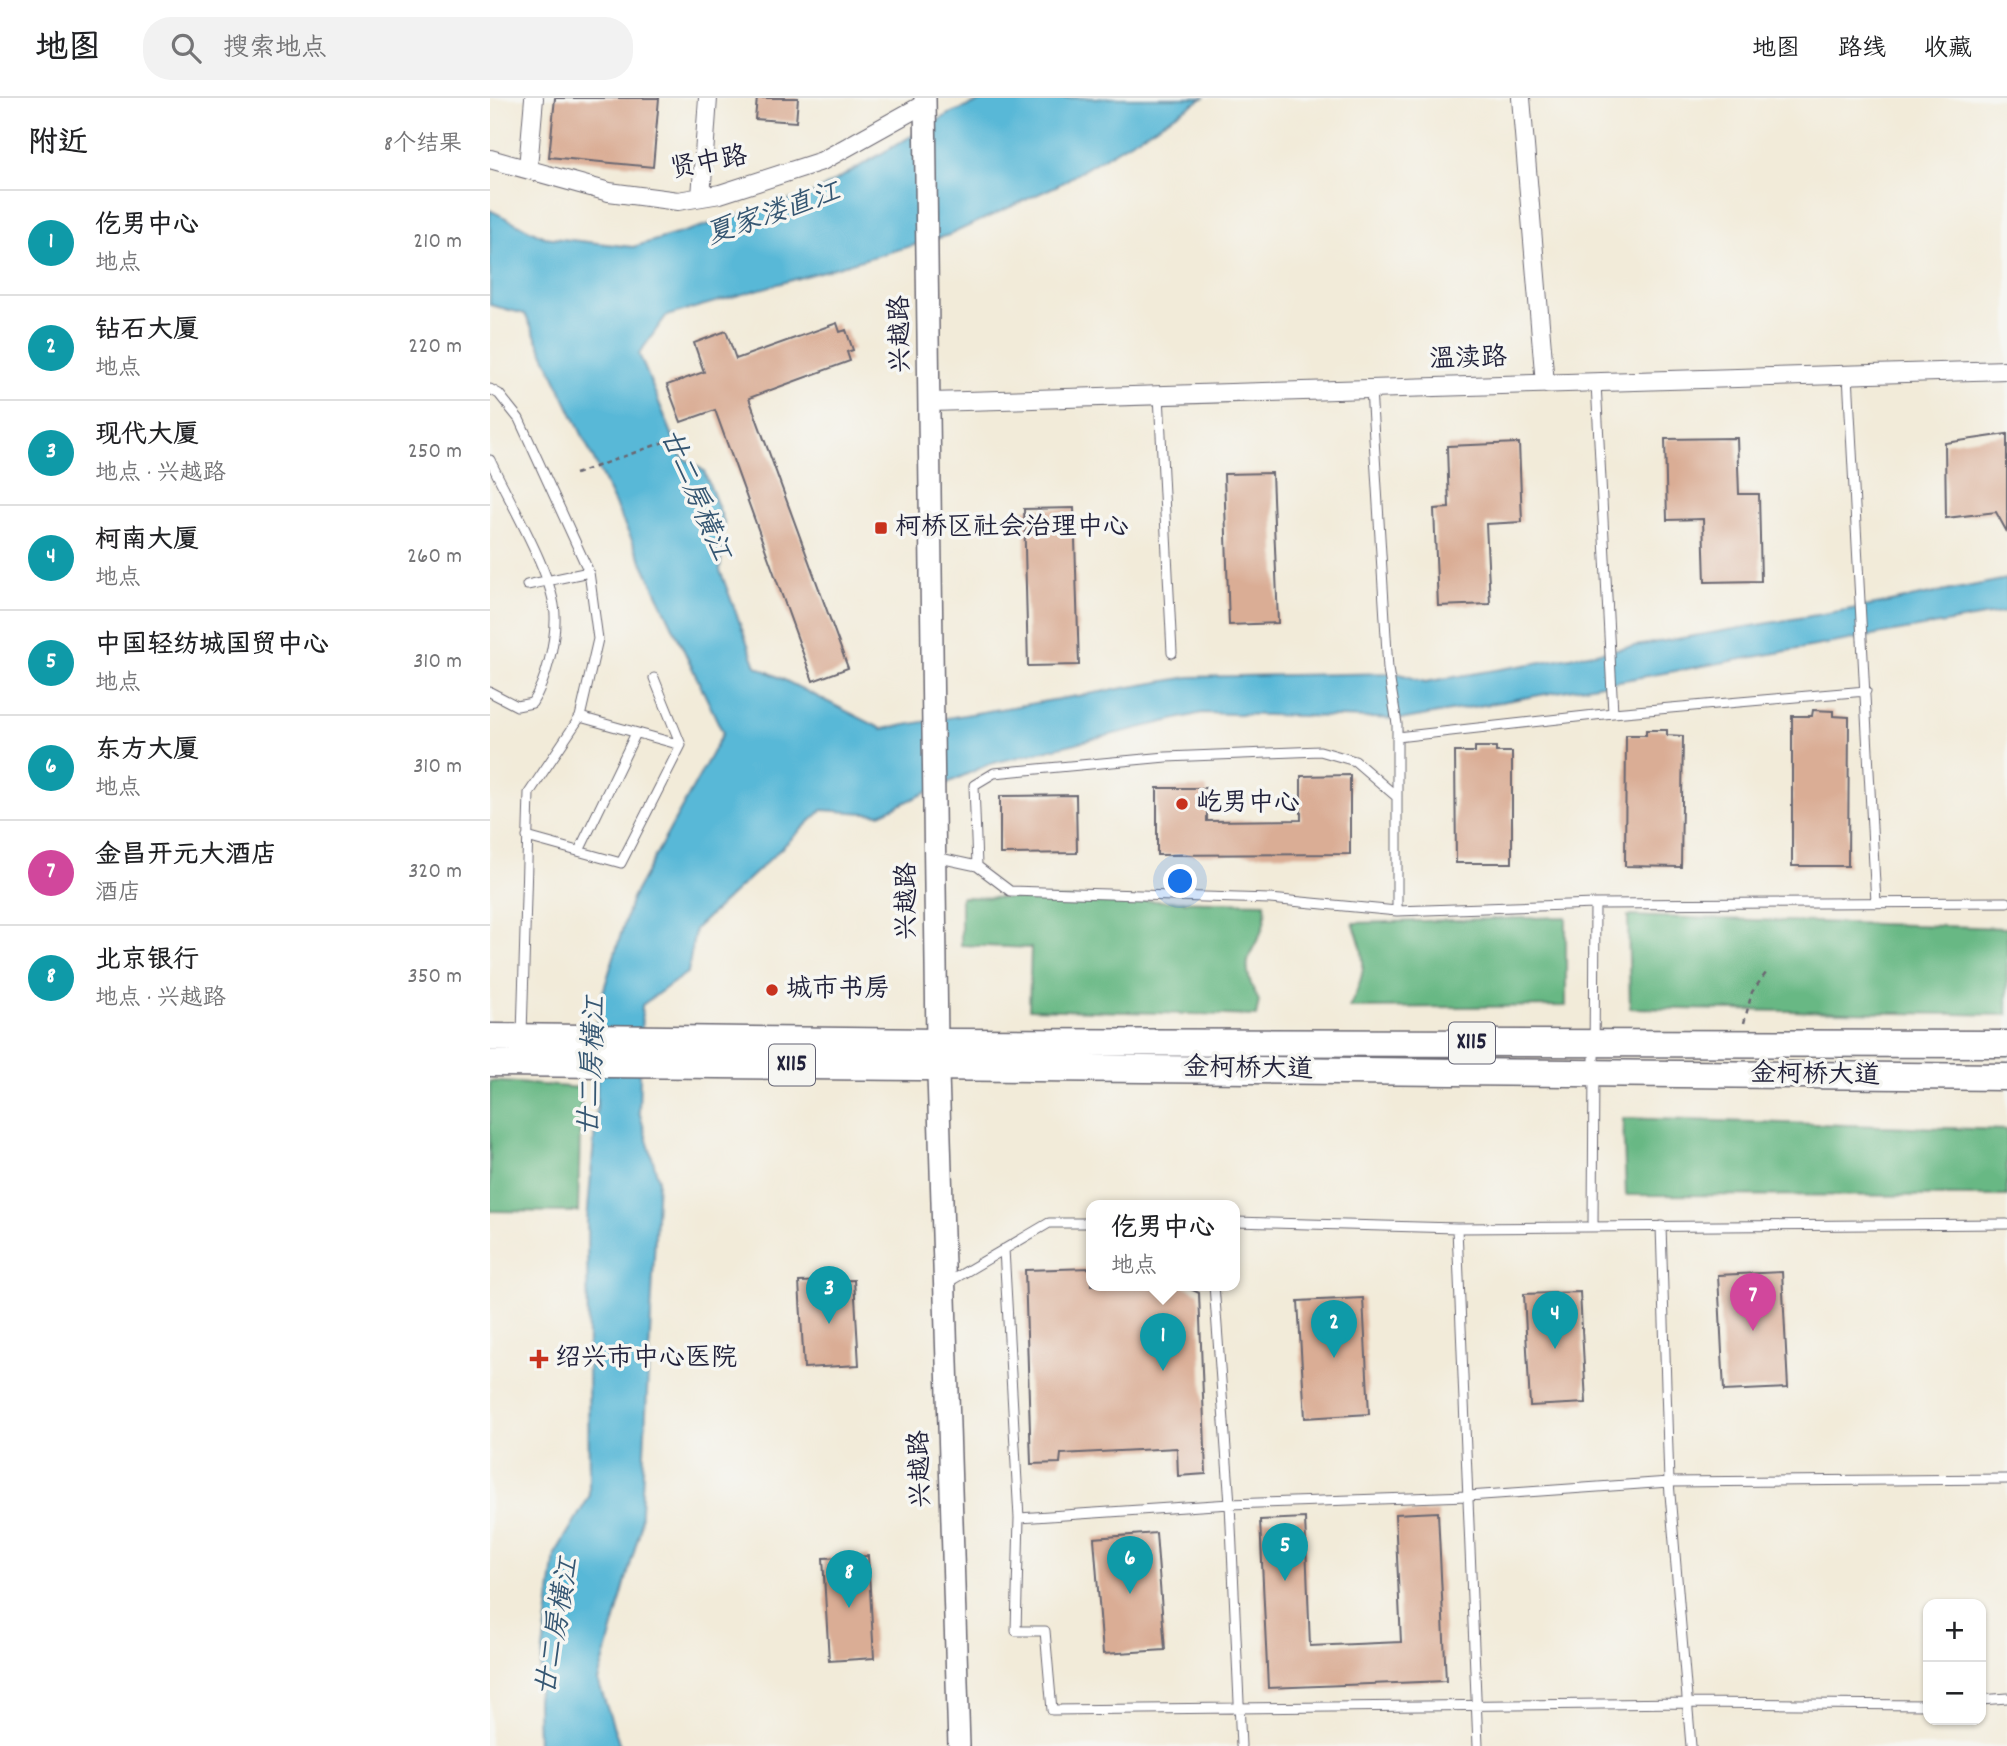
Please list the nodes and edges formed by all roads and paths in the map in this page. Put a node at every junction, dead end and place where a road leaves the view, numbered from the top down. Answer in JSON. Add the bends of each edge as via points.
{"nodes":[{"id":1,"x":534,"y":98,"type":"edge"},
{"id":2,"x":708,"y":98,"type":"edge"},
{"id":3,"x":1521,"y":98,"type":"edge"},
{"id":4,"x":926,"y":105,"type":"edge"},
{"id":5,"x":490,"y":159,"type":"edge"},
{"id":6,"x":528,"y":168,"type":"junction"},
{"id":7,"x":701,"y":197,"type":"junction"},
{"id":8,"x":2007,"y":370,"type":"edge"},
{"id":9,"x":1848,"y":375,"type":"junction"},
{"id":10,"x":1595,"y":383,"type":"junction"},
{"id":11,"x":1545,"y":384,"type":"junction"},
{"id":12,"x":490,"y":389,"type":"edge"},
{"id":13,"x":1371,"y":389,"type":"junction"},
{"id":14,"x":1159,"y":395,"type":"junction"},
{"id":15,"x":931,"y":402,"type":"junction"},
{"id":16,"x":678,"y":437,"type":"dead end"},
{"id":17,"x":490,"y":460,"type":"edge"},
{"id":18,"x":575,"y":474,"type":"dead end"},
{"id":19,"x":589,"y":572,"type":"junction"},
{"id":20,"x":547,"y":581,"type":"junction"},
{"id":21,"x":527,"y":585,"type":"dead end"},
{"id":22,"x":1172,"y":653,"type":"dead end"},
{"id":23,"x":654,"y":678,"type":"dead end"},
{"id":24,"x":1866,"y":691,"type":"junction"},
{"id":25,"x":490,"y":692,"type":"edge"},
{"id":26,"x":1613,"y":713,"type":"junction"},
{"id":27,"x":580,"y":717,"type":"junction"},
{"id":28,"x":636,"y":733,"type":"junction"},
{"id":29,"x":1397,"y":737,"type":"junction"},
{"id":30,"x":681,"y":746,"type":"junction"},
{"id":31,"x":1397,"y":797,"type":"junction"},
{"id":32,"x":527,"y":837,"type":"junction"},
{"id":33,"x":579,"y":851,"type":"junction"},
{"id":34,"x":935,"y":857,"type":"junction"},
{"id":35,"x":977,"y":866,"type":"junction"},
{"id":36,"x":2007,"y":902,"type":"edge"},
{"id":37,"x":1876,"y":903,"type":"junction"},
{"id":38,"x":1595,"y":904,"type":"junction"},
{"id":39,"x":1397,"y":911,"type":"junction"},
{"id":40,"x":1766,"y":973,"type":"dead end"},
{"id":41,"x":490,"y":1037,"type":"edge"},
{"id":42,"x":522,"y":1037,"type":"junction"},
{"id":43,"x":1593,"y":1043,"type":"junction"},
{"id":44,"x":1739,"y":1043,"type":"junction"},
{"id":45,"x":2007,"y":1044,"type":"edge"},
{"id":46,"x":587,"y":1051,"type":"junction"},
{"id":47,"x":938,"y":1055,"type":"junction"},
{"id":48,"x":490,"y":1063,"type":"edge"},
{"id":49,"x":1593,"y":1074,"type":"junction"},
{"id":50,"x":2007,"y":1077,"type":"edge"},
{"id":51,"x":1240,"y":1222,"type":"edge"},
{"id":52,"x":1086,"y":1223,"type":"edge"},
{"id":53,"x":2007,"y":1224,"type":"edge"},
{"id":54,"x":1593,"y":1226,"type":"junction"},
{"id":55,"x":1661,"y":1226,"type":"junction"},
{"id":56,"x":1457,"y":1227,"type":"junction"},
{"id":57,"x":1004,"y":1249,"type":"junction"},
{"id":58,"x":945,"y":1284,"type":"junction"},
{"id":59,"x":1214,"y":1291,"type":"edge"},
{"id":60,"x":2007,"y":1479,"type":"edge"},
{"id":61,"x":1669,"y":1482,"type":"junction"},
{"id":62,"x":1468,"y":1496,"type":"junction"},
{"id":63,"x":1230,"y":1503,"type":"junction"},
{"id":64,"x":1019,"y":1518,"type":"junction"},
{"id":65,"x":2007,"y":1698,"type":"edge"},
{"id":66,"x":1986,"y":1700,"type":"edge"},
{"id":67,"x":1687,"y":1703,"type":"junction"},
{"id":68,"x":1923,"y":1705,"type":"edge"},
{"id":69,"x":1477,"y":1706,"type":"junction"},
{"id":70,"x":1239,"y":1708,"type":"junction"},
{"id":71,"x":959,"y":1746,"type":"edge"},
{"id":72,"x":1241,"y":1746,"type":"edge"},
{"id":73,"x":1478,"y":1746,"type":"edge"},
{"id":74,"x":1691,"y":1746,"type":"edge"}],
"edges":[{"from":1,"to":6,"type":"street"},
{"from":2,"to":7,"type":"street"},
{"from":3,"to":11,"type":"street"},
{"from":4,"to":7,"type":"street","name":"贤中路","via":[[822,161]]},
{"from":4,"to":15,"type":"street","name":"兴越路"},
{"from":5,"to":6,"type":"street","name":"贤中路"},
{"from":6,"to":7,"type":"street","name":"贤中路","via":[[609,192],[678,201]]},
{"from":8,"to":9,"type":"street","name":"温渎路"},
{"from":9,"to":10,"type":"street","name":"温渎路"},
{"from":9,"to":24,"type":"lane"},
{"from":10,"to":11,"type":"street","name":"温渎路"},
{"from":10,"to":26,"type":"lane"},
{"from":11,"to":13,"type":"street","name":"温渎路"},
{"from":12,"to":19,"type":"lane","via":[[519,419]]},
{"from":13,"to":14,"type":"street","name":"温渎路"},
{"from":13,"to":29,"type":"lane","via":[[1388,669]]},
{"from":14,"to":15,"type":"street","name":"温渎路"},
{"from":14,"to":22,"type":"lane"},
{"from":15,"to":34,"type":"street","name":"兴越路"},
{"from":16,"to":18,"type":"path"},
{"from":17,"to":20,"type":"lane"},
{"from":19,"to":20,"type":"lane"},
{"from":19,"to":27,"type":"lane","via":[[598,639]]},
{"from":20,"to":21,"type":"lane"},
{"from":20,"to":25,"type":"lane","via":[[555,615],[544,684],[532,703],[517,706]]},
{"from":23,"to":30,"type":"lane"},
{"from":24,"to":26,"type":"lane"},
{"from":24,"to":37,"type":"lane"},
{"from":26,"to":29,"type":"lane"},
{"from":27,"to":28,"type":"lane"},
{"from":27,"to":32,"type":"lane","via":[[529,793]]},
{"from":28,"to":30,"type":"lane"},
{"from":28,"to":33,"type":"lane"},
{"from":29,"to":31,"type":"lane"},
{"from":30,"to":33,"type":"lane","via":[[621,863]]},
{"from":31,"to":35,"type":"lane","via":[[1355,761],[1320,751],[1166,757],[994,773],[974,785]]},
{"from":31,"to":39,"type":"lane"},
{"from":32,"to":33,"type":"lane"},
{"from":32,"to":42,"type":"lane"},
{"from":34,"to":35,"type":"lane"},
{"from":34,"to":47,"type":"street","name":"兴越路"},
{"from":35,"to":39,"type":"lane","via":[[1010,891],[1270,899]]},
{"from":36,"to":37,"type":"lane"},
{"from":37,"to":38,"type":"lane"},
{"from":38,"to":39,"type":"lane"},
{"from":38,"to":43,"type":"lane"},
{"from":40,"to":44,"type":"path","via":[[1752,992]]},
{"from":41,"to":42,"type":"main road","name":"金柯桥大道","number":"X115"},
{"from":42,"to":46,"type":"main road","name":"金柯桥大道","number":"X115"},
{"from":43,"to":44,"type":"main road","name":"金柯桥大道","number":"X115"},
{"from":43,"to":47,"type":"main road","name":"金柯桥大道","number":"X115"},
{"from":43,"to":49,"type":"lane"},
{"from":44,"to":45,"type":"main road","name":"金柯桥大道","number":"X115"},
{"from":46,"to":47,"type":"main road","name":"金柯桥大道","number":"X115"},
{"from":46,"to":48,"type":"main road","name":"金柯桥大道","number":"X115"},
{"from":47,"to":49,"type":"main road","name":"金柯桥大道","number":"X115"},
{"from":47,"to":58,"type":"street","name":"兴越路"},
{"from":49,"to":50,"type":"main road","name":"金柯桥大道","number":"X115"},
{"from":49,"to":54,"type":"lane"},
{"from":51,"to":56,"type":"lane"},
{"from":52,"to":57,"type":"lane","via":[[1049,1223]]},
{"from":53,"to":55,"type":"lane"},
{"from":54,"to":55,"type":"lane"},
{"from":54,"to":56,"type":"lane"},
{"from":55,"to":61,"type":"lane"},
{"from":56,"to":62,"type":"lane"},
{"from":57,"to":58,"type":"lane"},
{"from":57,"to":64,"type":"lane"},
{"from":58,"to":71,"type":"street","name":"兴越路"},
{"from":59,"to":63,"type":"lane"},
{"from":60,"to":61,"type":"lane"},
{"from":61,"to":62,"type":"lane"},
{"from":61,"to":67,"type":"lane"},
{"from":62,"to":63,"type":"lane"},
{"from":62,"to":69,"type":"lane"},
{"from":63,"to":64,"type":"lane"},
{"from":63,"to":70,"type":"lane"},
{"from":64,"to":70,"type":"lane","via":[[1016,1631],[1045,1631],[1052,1710]]},
{"from":65,"to":66,"type":"lane"},
{"from":67,"to":68,"type":"lane"},
{"from":67,"to":69,"type":"lane"},
{"from":67,"to":74,"type":"lane"},
{"from":69,"to":70,"type":"lane"},
{"from":69,"to":73,"type":"lane"},
{"from":70,"to":72,"type":"lane"}]}
